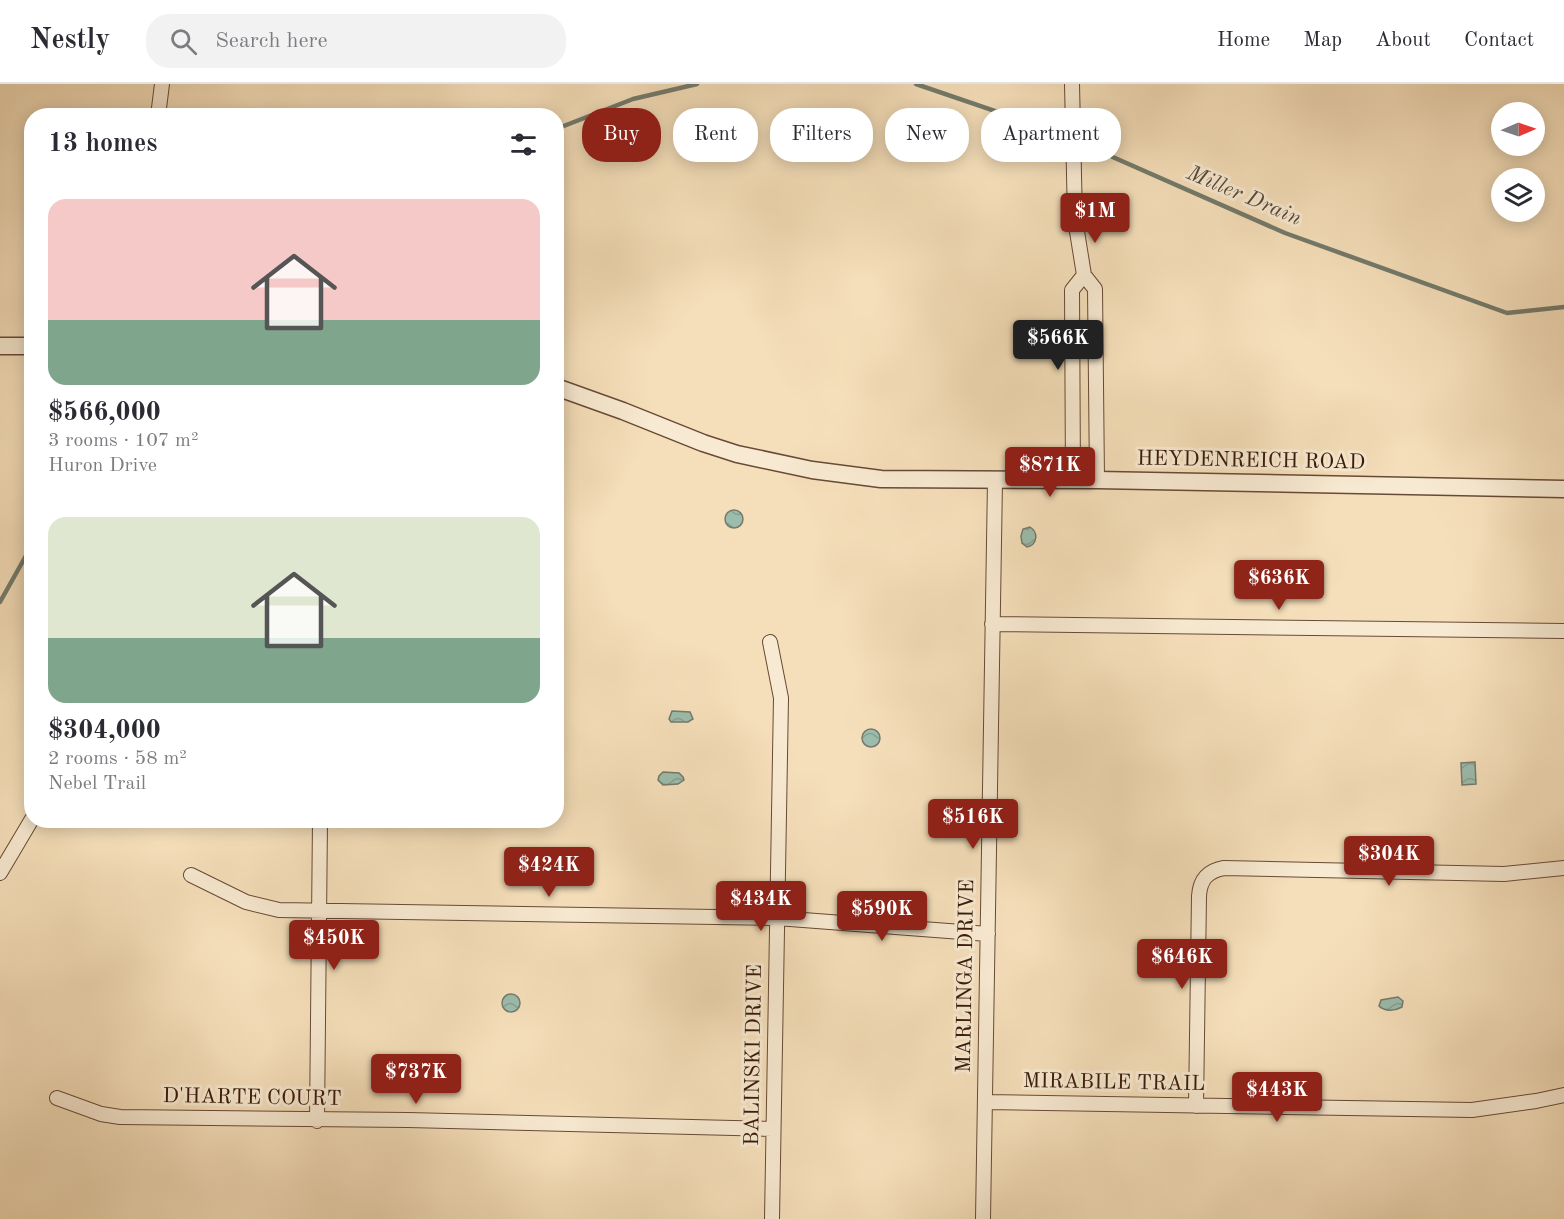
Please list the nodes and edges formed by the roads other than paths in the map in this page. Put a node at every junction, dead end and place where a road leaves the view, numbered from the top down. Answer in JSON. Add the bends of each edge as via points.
{"nodes":[{"id":1,"x":162,"y":84,"type":"edge"},
{"id":2,"x":1072,"y":84,"type":"edge"},
{"id":3,"x":159,"y":108,"type":"edge"},
{"id":4,"x":1084,"y":275,"type":"junction"},
{"id":5,"x":0,"y":346,"type":"edge"},
{"id":6,"x":24,"y":346,"type":"edge"},
{"id":7,"x":1096,"y":346,"type":"junction"},
{"id":8,"x":1074,"y":347,"type":"junction"},
{"id":9,"x":564,"y":390,"type":"edge"},
{"id":10,"x":1097,"y":480,"type":"junction"},
{"id":11,"x":995,"y":481,"type":"junction"},
{"id":12,"x":1073,"y":481,"type":"junction"},
{"id":13,"x":1564,"y":489,"type":"edge"},
{"id":14,"x":992,"y":624,"type":"junction"},
{"id":15,"x":1564,"y":632,"type":"edge"},
{"id":16,"x":770,"y":642,"type":"dead end"},
{"id":17,"x":27,"y":828,"type":"edge"},
{"id":18,"x":320,"y":828,"type":"edge"},
{"id":19,"x":1564,"y":868,"type":"edge"},
{"id":20,"x":0,"y":873,"type":"edge"},
{"id":21,"x":191,"y":875,"type":"dead end"},
{"id":22,"x":320,"y":911,"type":"junction"},
{"id":23,"x":777,"y":918,"type":"junction"},
{"id":24,"x":988,"y":934,"type":"junction"},
{"id":25,"x":1564,"y":1095,"type":"edge"},
{"id":26,"x":57,"y":1098,"type":"dead end"},
{"id":27,"x":986,"y":1102,"type":"junction"},
{"id":28,"x":1196,"y":1106,"type":"junction"},
{"id":29,"x":317,"y":1121,"type":"junction"},
{"id":30,"x":773,"y":1129,"type":"junction"},
{"id":31,"x":772,"y":1219,"type":"edge"},
{"id":32,"x":983,"y":1219,"type":"edge"}],
"edges":[{"from":1,"to":3,"type":"street"},
{"from":2,"to":4,"type":"street","via":[[1075,219]]},
{"from":4,"to":7,"type":"street","via":[[1095,289]]},
{"from":4,"to":8,"type":"street","via":[[1072,291]]},
{"from":5,"to":6,"type":"street"},
{"from":7,"to":8,"type":"street"},
{"from":7,"to":10,"type":"street"},
{"from":8,"to":12,"type":"street"},
{"from":9,"to":11,"type":"street","name":"HEYDENREICH ROAD","via":[[702,443],[777,463],[880,479]]},
{"from":10,"to":12,"type":"street","name":"HEYDENREICH ROAD"},
{"from":10,"to":13,"type":"street","name":"HEYDENREICH ROAD"},
{"from":11,"to":12,"type":"street","name":"HEYDENREICH ROAD"},
{"from":11,"to":14,"type":"street","name":"MARLINGA DRIVE"},
{"from":14,"to":15,"type":"street"},
{"from":14,"to":24,"type":"street","name":"MARLINGA DRIVE"},
{"from":16,"to":23,"type":"street","name":"BALINSKI DRIVE","via":[[781,698]]},
{"from":17,"to":20,"type":"street"},
{"from":18,"to":22,"type":"street"},
{"from":19,"to":28,"type":"street","via":[[1504,873],[1215,869],[1203,880],[1199,896]]},
{"from":21,"to":22,"type":"street","via":[[257,906]]},
{"from":22,"to":23,"type":"street"},
{"from":22,"to":29,"type":"street"},
{"from":23,"to":24,"type":"street"},
{"from":23,"to":30,"type":"street","name":"BALINSKI DRIVE"},
{"from":24,"to":27,"type":"street","name":"MARLINGA DRIVE"},
{"from":25,"to":28,"type":"street","name":"MIRABILE TRAIL","via":[[1472,1110]]},
{"from":26,"to":29,"type":"street","name":"D'HARTE COURT","via":[[120,1118]]},
{"from":27,"to":28,"type":"street","name":"MIRABILE TRAIL"},
{"from":27,"to":32,"type":"street","name":"MARLINGA DRIVE"},
{"from":29,"to":30,"type":"street","name":"D'HARTE COURT"},
{"from":30,"to":31,"type":"street","name":"BALINSKI DRIVE"}]}
